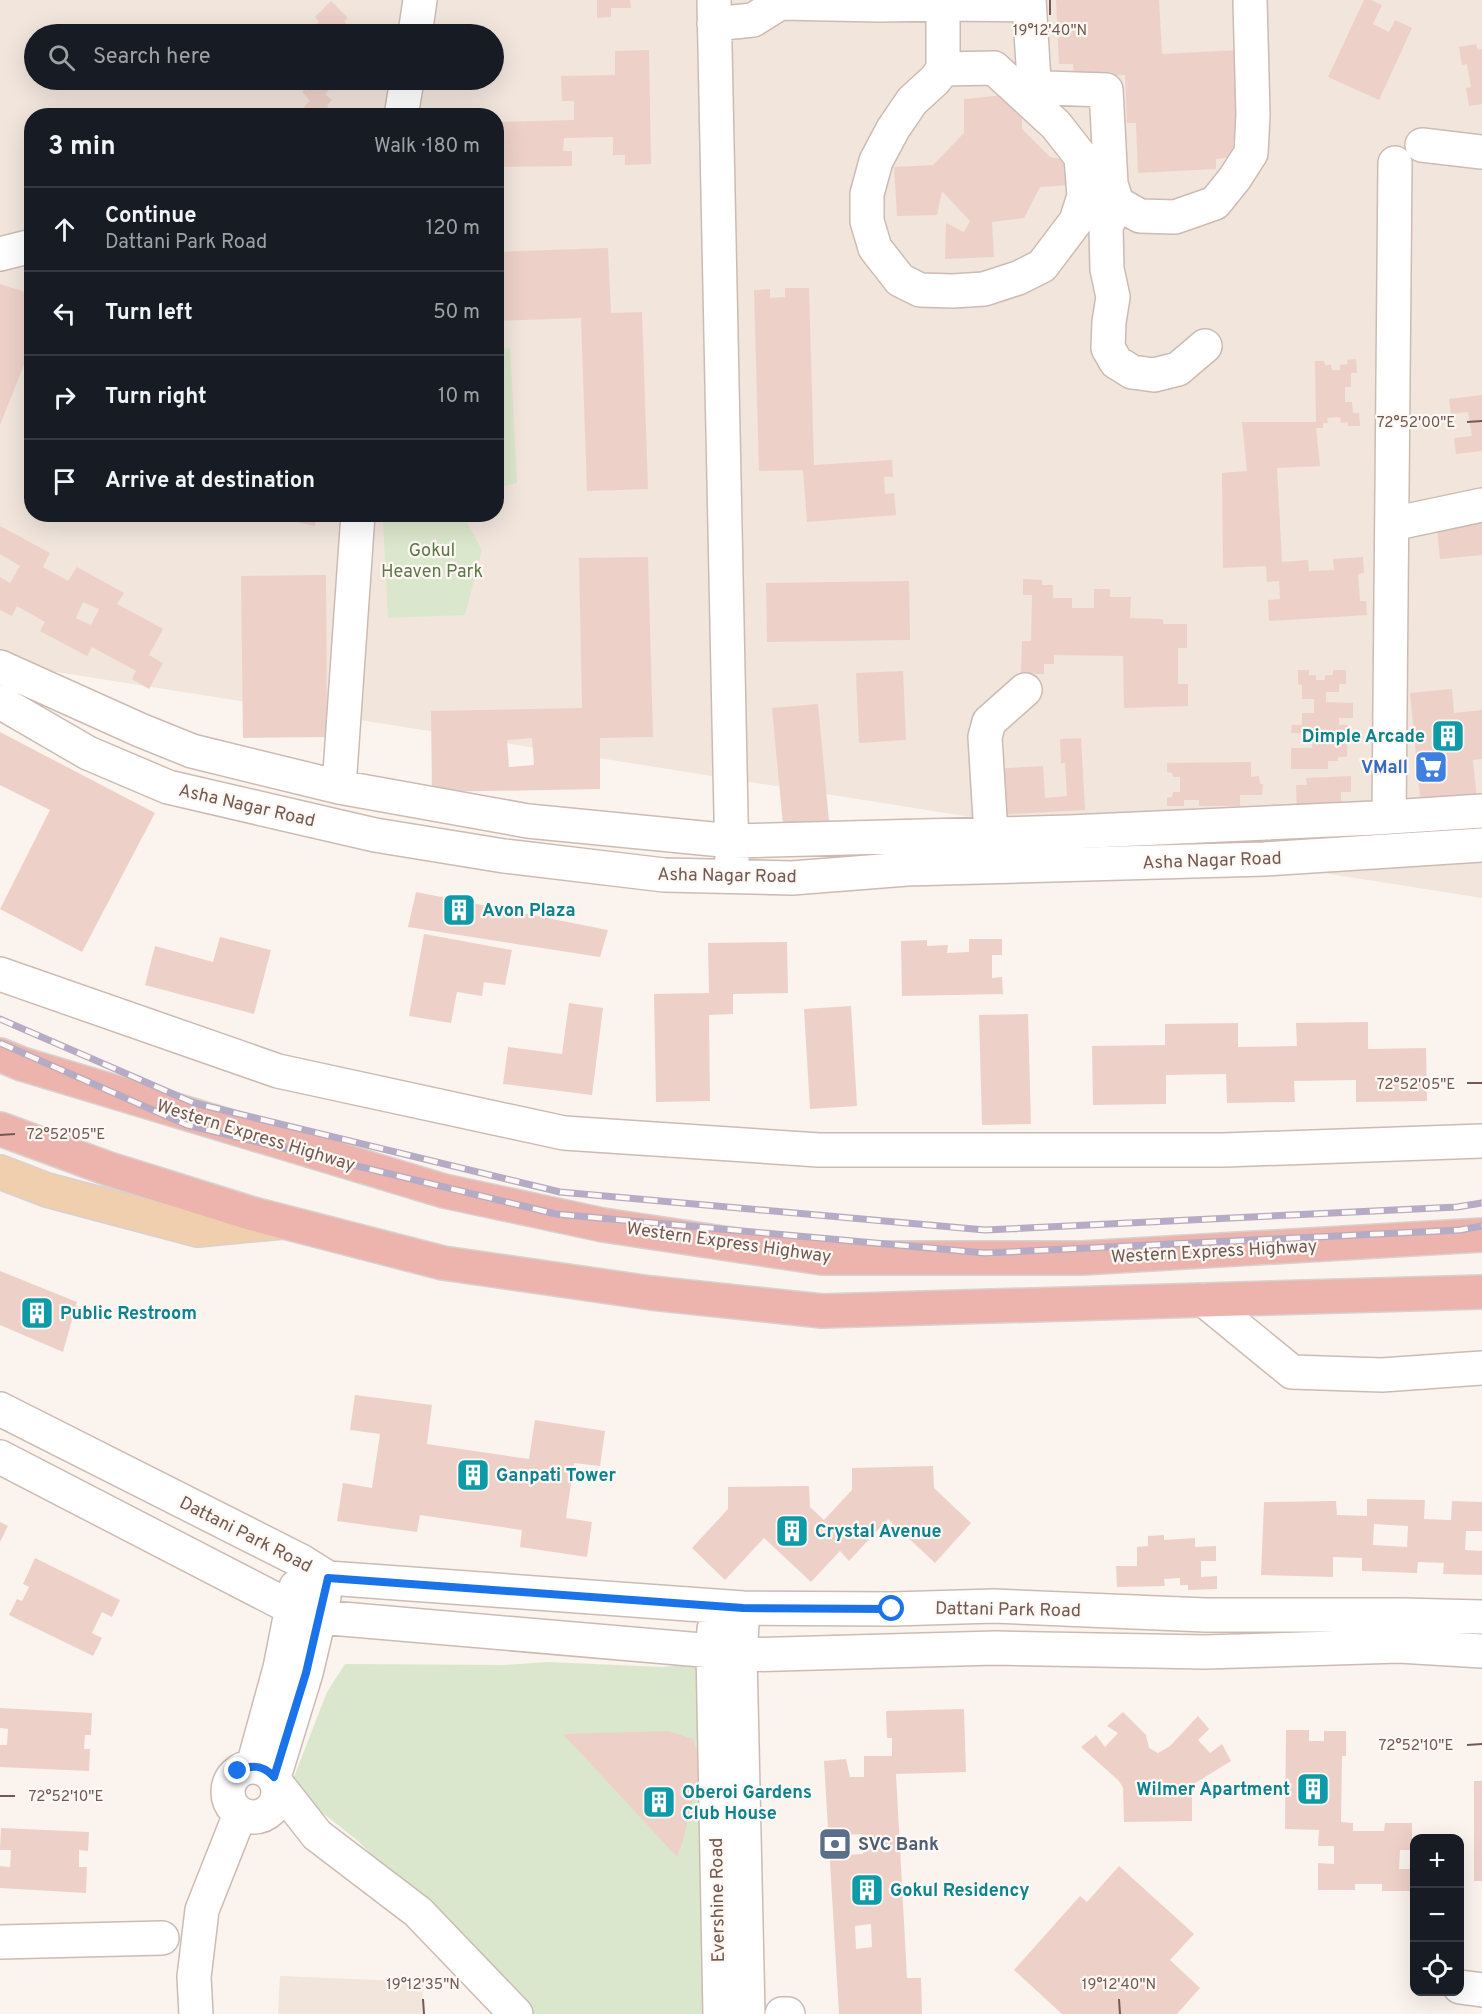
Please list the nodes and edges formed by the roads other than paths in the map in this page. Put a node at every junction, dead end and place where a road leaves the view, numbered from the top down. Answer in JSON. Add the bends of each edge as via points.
{"nodes":[{"id":1,"x":420,"y":0,"type":"edge"},
{"id":2,"x":1250,"y":0,"type":"edge"},
{"id":3,"x":778,"y":2,"type":"edge"},
{"id":4,"x":880,"y":2,"type":"edge"},
{"id":5,"x":943,"y":2,"type":"edge"},
{"id":6,"x":1029,"y":2,"type":"edge"},
{"id":7,"x":714,"y":12,"type":"edge"},
{"id":8,"x":416,"y":24,"type":"edge"},
{"id":9,"x":943,"y":69,"type":"junction"},
{"id":10,"x":405,"y":90,"type":"edge"},
{"id":11,"x":402,"y":108,"type":"edge"},
{"id":12,"x":1422,"y":145,"type":"dead end"},
{"id":13,"x":1482,"y":152,"type":"edge"},
{"id":14,"x":1395,"y":163,"type":"dead end"},
{"id":15,"x":1117,"y":203,"type":"junction"},
{"id":16,"x":24,"y":248,"type":"edge"},
{"id":17,"x":0,"y":254,"type":"edge"},
{"id":18,"x":1205,"y":346,"type":"dead end"},
{"id":19,"x":1482,"y":505,"type":"edge"},
{"id":20,"x":357,"y":522,"type":"edge"},
{"id":21,"x":1392,"y":524,"type":"junction"},
{"id":22,"x":0,"y":667,"type":"edge"},
{"id":23,"x":1025,"y":690,"type":"dead end"},
{"id":24,"x":0,"y":702,"type":"edge"},
{"id":25,"x":339,"y":787,"type":"junction"},
{"id":26,"x":1482,"y":810,"type":"edge"},
{"id":27,"x":1389,"y":817,"type":"junction"},
{"id":28,"x":991,"y":835,"type":"junction"},
{"id":29,"x":732,"y":841,"type":"junction"},
{"id":30,"x":1482,"y":845,"type":"edge"},
{"id":31,"x":732,"y":877,"type":"junction"},
{"id":32,"x":0,"y":974,"type":"edge"},
{"id":33,"x":7,"y":1056,"type":"edge"},
{"id":34,"x":0,"y":1129,"type":"edge"},
{"id":35,"x":1482,"y":1141,"type":"edge"},
{"id":36,"x":0,"y":1172,"type":"edge"},
{"id":37,"x":285,"y":1222,"type":"junction"},
{"id":38,"x":1482,"y":1235,"type":"edge"},
{"id":39,"x":1482,"y":1292,"type":"edge"},
{"id":40,"x":1204,"y":1300,"type":"junction"},
{"id":41,"x":1482,"y":1368,"type":"edge"},
{"id":42,"x":13,"y":1416,"type":"edge"},
{"id":43,"x":4,"y":1459,"type":"edge"},
{"id":44,"x":154,"y":1487,"type":"junction"},
{"id":45,"x":138,"y":1528,"type":"junction"},
{"id":46,"x":314,"y":1569,"type":"junction"},
{"id":47,"x":994,"y":1606,"type":"junction"},
{"id":48,"x":729,"y":1607,"type":"junction"},
{"id":49,"x":306,"y":1612,"type":"junction"},
{"id":50,"x":1205,"y":1615,"type":"junction"},
{"id":51,"x":1482,"y":1617,"type":"edge"},
{"id":52,"x":1400,"y":1630,"type":"junction"},
{"id":53,"x":995,"y":1648,"type":"junction"},
{"id":54,"x":1482,"y":1651,"type":"edge"},
{"id":55,"x":1205,"y":1652,"type":"junction"},
{"id":56,"x":726,"y":1653,"type":"junction"},
{"id":57,"x":268,"y":1776,"type":"junction"},
{"id":58,"x":162,"y":1938,"type":"dead end"},
{"id":59,"x":0,"y":1942,"type":"edge"},
{"id":60,"x":1464,"y":1988,"type":"edge"},
{"id":61,"x":1482,"y":1990,"type":"edge"},
{"id":62,"x":196,"y":2014,"type":"edge"},
{"id":63,"x":516,"y":2014,"type":"edge"},
{"id":64,"x":720,"y":2014,"type":"edge"},
{"id":65,"x":748,"y":2014,"type":"edge"},
{"id":66,"x":782,"y":2014,"type":"edge"},
{"id":67,"x":788,"y":2014,"type":"edge"}],
"edges":[{"from":1,"to":8,"type":"street"},
{"from":2,"to":15,"type":"street","via":[[1251,153],[1235,178],[1215,203],[1174,217],[1140,216]]},
{"from":3,"to":4,"type":"street"},
{"from":3,"to":7,"type":"street","via":[[753,20]]},
{"from":4,"to":5,"type":"street"},
{"from":5,"to":6,"type":"street"},
{"from":5,"to":9,"type":"street"},
{"from":6,"to":15,"type":"street","via":[[1034,81],[1039,86],[1106,90],[1111,184]]},
{"from":7,"to":29,"type":"street"},
{"from":9,"to":9,"type":"street","via":[[912,101],[876,161],[867,194],[867,221],[875,248],[900,280],[920,290],[984,289],[1042,266],[1060,244],[1076,221],[1083,196],[1081,157],[1056,125],[994,68]]},
{"from":10,"to":11,"type":"street"},
{"from":12,"to":13,"type":"street"},
{"from":14,"to":21,"type":"street"},
{"from":15,"to":18,"type":"street","via":[[1106,227],[1107,269],[1113,297],[1108,348],[1116,362],[1132,372],[1154,375],[1178,369]]},
{"from":16,"to":17,"type":"street"},
{"from":19,"to":21,"type":"street"},
{"from":20,"to":25,"type":"street"},
{"from":21,"to":27,"type":"street"},
{"from":22,"to":25,"type":"street","name":"Asha Nagar Road","via":[[192,751]]},
{"from":23,"to":28,"type":"street","via":[[989,722],[985,737]]},
{"from":24,"to":31,"type":"street","name":"Asha Nagar Road","via":[[88,753],[168,787],[375,835],[504,856],[664,875]]},
{"from":25,"to":29,"type":"street","name":"Asha Nagar Road","via":[[528,821]]},
{"from":26,"to":27,"type":"street","name":"Asha Nagar Road"},
{"from":27,"to":28,"type":"street","name":"Asha Nagar Road"},
{"from":28,"to":29,"type":"street","name":"Asha Nagar Road"},
{"from":29,"to":31,"type":"street"},
{"from":30,"to":31,"type":"street","name":"Asha Nagar Road","via":[[1264,859],[908,869],[792,878]]},
{"from":32,"to":35,"type":"street","via":[[278,1071],[564,1133],[819,1150],[1224,1150]]},
{"from":33,"to":38,"type":"highway","name":"Western Express Highway","via":[[444,1191],[603,1225],[822,1257],[1082,1258]]},
{"from":34,"to":37,"type":"highway","via":[[109,1169]]},
{"from":36,"to":37,"type":"main road","via":[[47,1190],[198,1230]]},
{"from":37,"to":40,"type":"highway","via":[[443,1263],[651,1293],[822,1311]]},
{"from":39,"to":40,"type":"highway"},
{"from":40,"to":41,"type":"street","via":[[1292,1372],[1382,1375]]},
{"from":42,"to":43,"type":"street"},
{"from":42,"to":44,"type":"street","name":"Dattani Park Road"},
{"from":43,"to":45,"type":"street","name":"Dattani Park Road"},
{"from":44,"to":45,"type":"street"},
{"from":44,"to":46,"type":"street","name":"Dattani Park Road"},
{"from":45,"to":49,"type":"street","name":"Dattani Park Road"},
{"from":46,"to":48,"type":"street","name":"Dattani Park Road"},
{"from":46,"to":49,"type":"street"},
{"from":47,"to":48,"type":"street","name":"Dattani Park Road"},
{"from":47,"to":50,"type":"street","name":"Dattani Park Road"},
{"from":47,"to":53,"type":"street"},
{"from":48,"to":56,"type":"street","name":"Evershine Road"},
{"from":49,"to":56,"type":"street","name":"Dattani Park Road"},
{"from":49,"to":57,"type":"street","via":[[306,1673]]},
{"from":50,"to":52,"type":"street","name":"Dattani Park Road"},
{"from":50,"to":55,"type":"street"},
{"from":51,"to":52,"type":"street","name":"Dattani Park Road"},
{"from":52,"to":54,"type":"street","name":"Dattani Park Road"},
{"from":52,"to":55,"type":"street","name":"Dattani Park Road"},
{"from":53,"to":55,"type":"street","name":"Dattani Park Road"},
{"from":53,"to":56,"type":"street","name":"Dattani Park Road"},
{"from":56,"to":64,"type":"street","name":"Evershine Road"},
{"from":56,"to":65,"type":"street","name":"Evershine Road"},
{"from":57,"to":62,"type":"street","via":[[277,1801],[266,1814],[240,1814],[202,1910],[194,1977]]},
{"from":57,"to":63,"type":"street","via":[[317,1835],[418,1912]]},
{"from":58,"to":59,"type":"street"},
{"from":60,"to":61,"type":"street"},
{"from":66,"to":67,"type":"street"}]}
